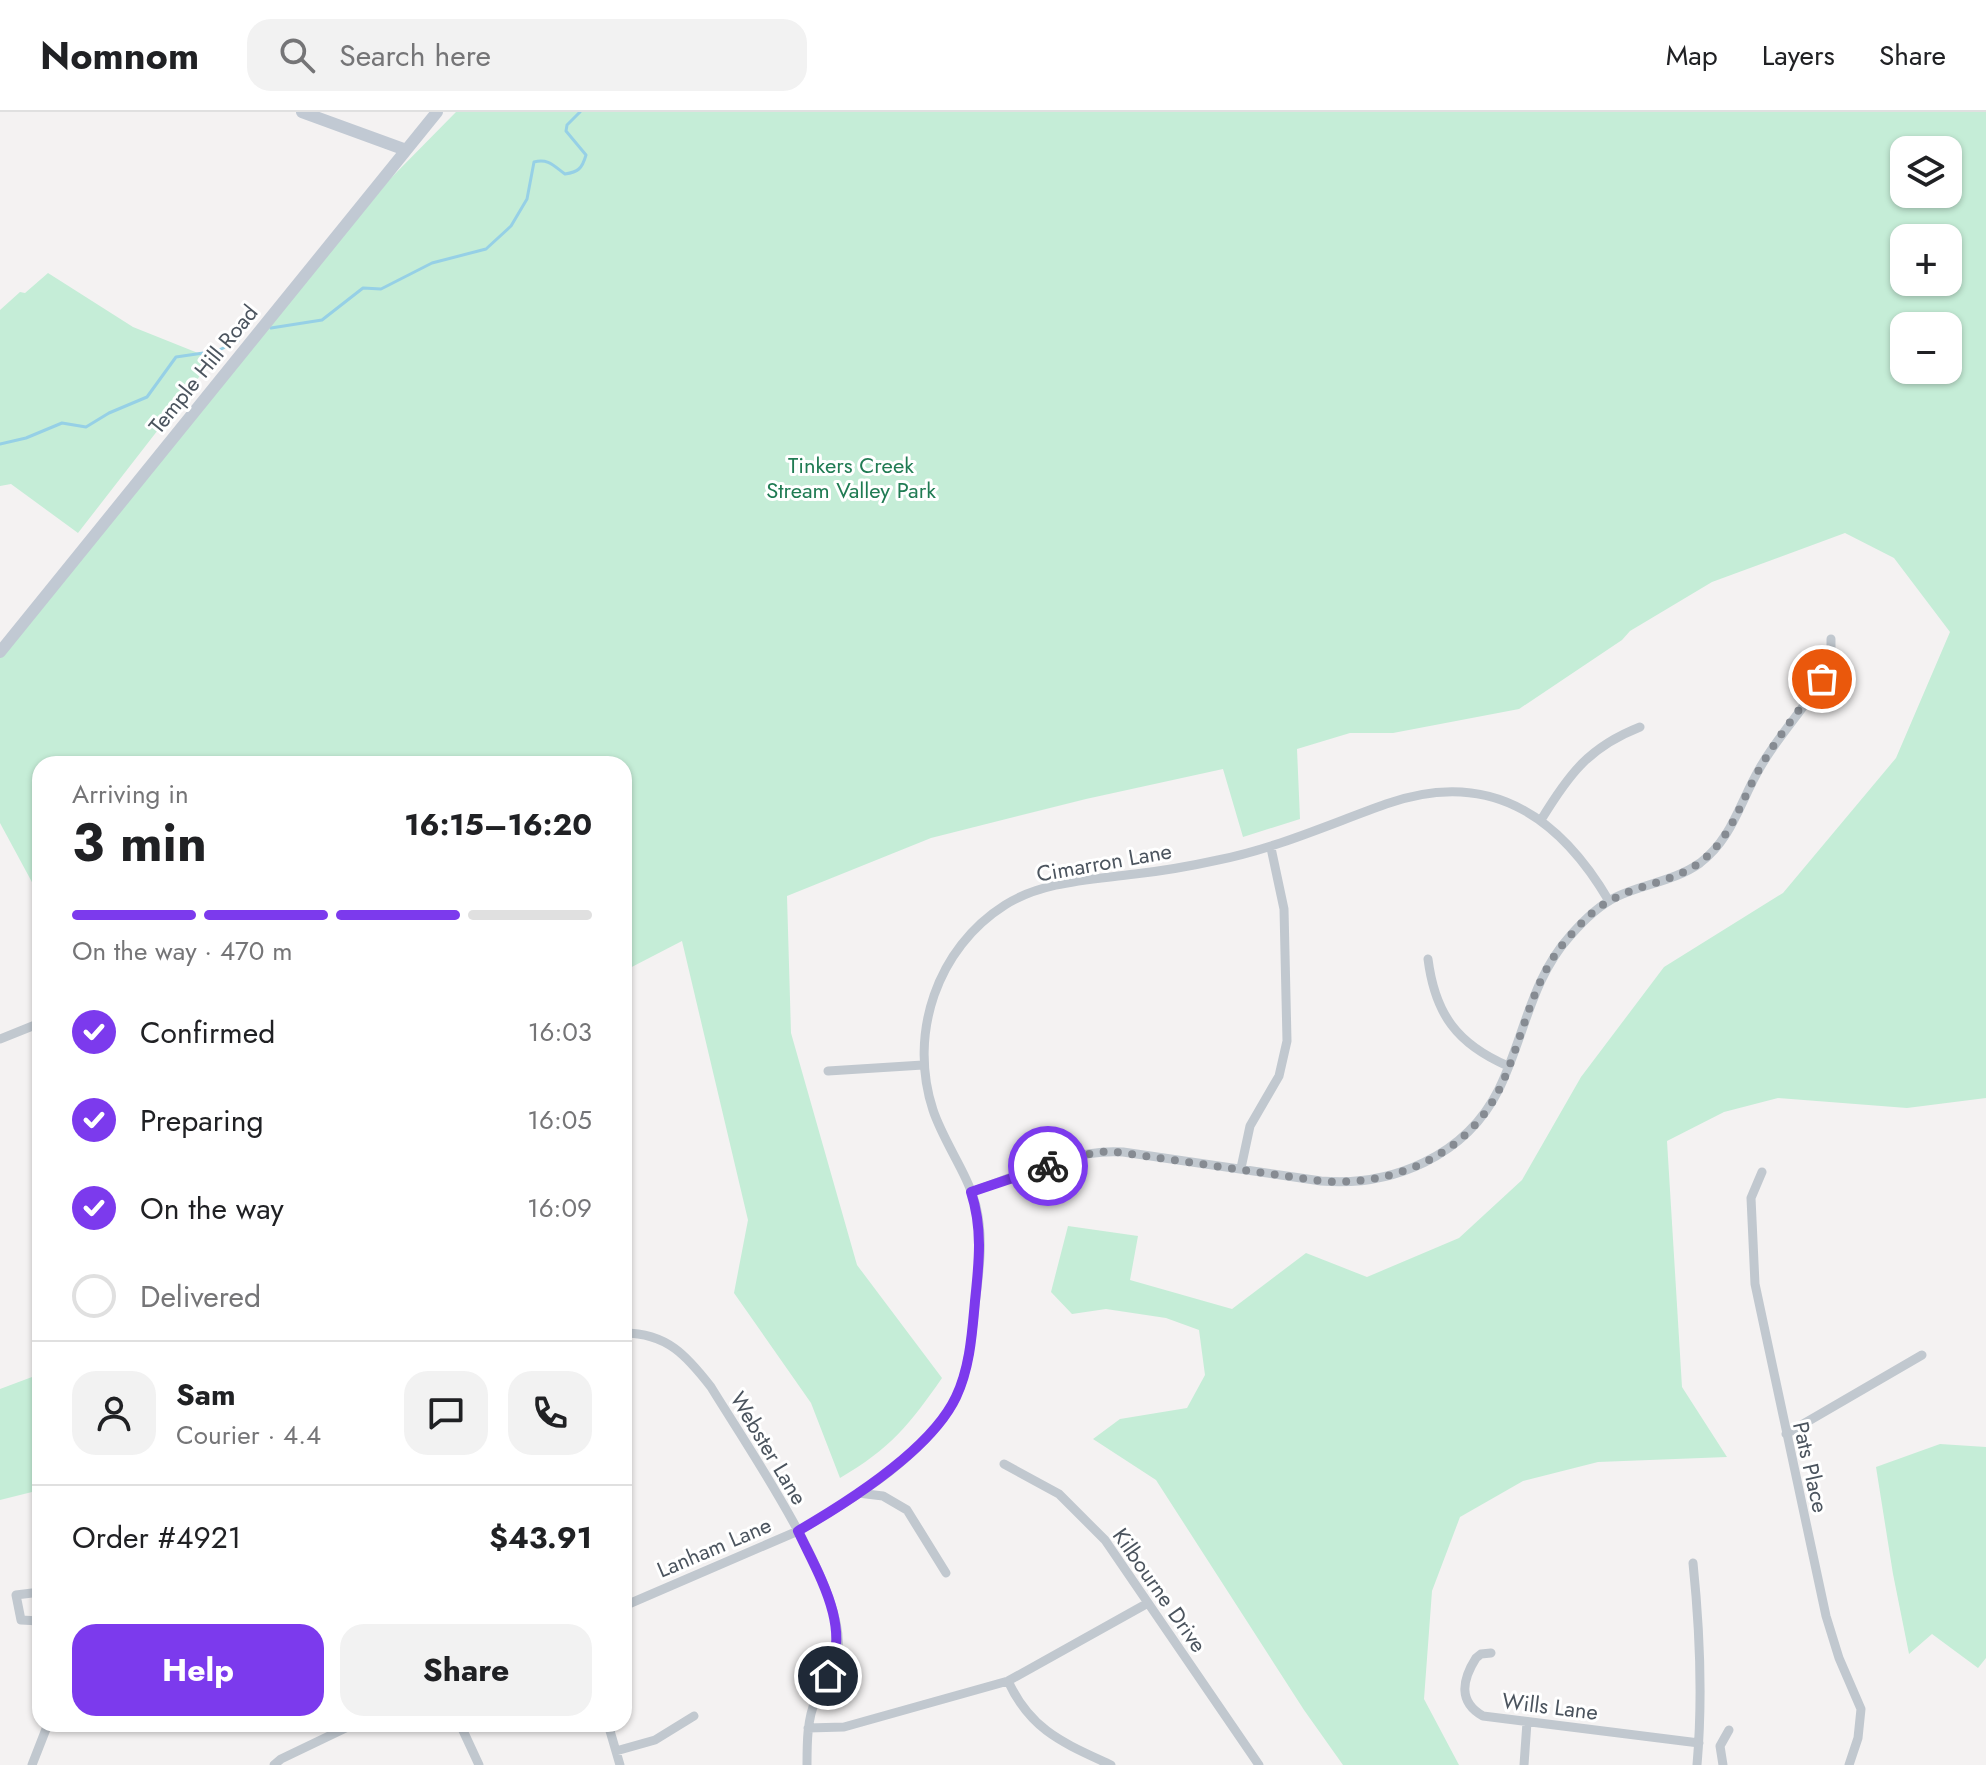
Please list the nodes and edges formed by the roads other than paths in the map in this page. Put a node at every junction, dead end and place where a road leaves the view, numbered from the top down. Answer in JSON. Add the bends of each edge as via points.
{"nodes":[{"id":1,"x":302,"y":112,"type":"edge"},
{"id":2,"x":437,"y":112,"type":"edge"},
{"id":3,"x":406,"y":150,"type":"junction"},
{"id":4,"x":1831,"y":639,"type":"dead end"},
{"id":5,"x":0,"y":652,"type":"edge"},
{"id":6,"x":1640,"y":727,"type":"dead end"},
{"id":7,"x":1541,"y":820,"type":"junction"},
{"id":8,"x":1271,"y":848,"type":"junction"},
{"id":9,"x":1609,"y":901,"type":"junction"},
{"id":10,"x":1428,"y":959,"type":"dead end"},
{"id":11,"x":32,"y":1026,"type":"edge"},
{"id":12,"x":0,"y":1039,"type":"edge"},
{"id":13,"x":923,"y":1065,"type":"junction"},
{"id":14,"x":1508,"y":1066,"type":"junction"},
{"id":15,"x":828,"y":1071,"type":"dead end"},
{"id":16,"x":1241,"y":1168,"type":"junction"},
{"id":17,"x":1762,"y":1172,"type":"dead end"},
{"id":18,"x":971,"y":1192,"type":"junction"},
{"id":19,"x":632,"y":1335,"type":"edge"},
{"id":20,"x":1922,"y":1355,"type":"dead end"},
{"id":21,"x":1786,"y":1434,"type":"junction"},
{"id":22,"x":926,"y":1438,"type":"joint"},
{"id":23,"x":1004,"y":1464,"type":"dead end"},
{"id":24,"x":861,"y":1491,"type":"junction"},
{"id":25,"x":798,"y":1531,"type":"junction"},
{"id":26,"x":1693,"y":1563,"type":"dead end"},
{"id":27,"x":946,"y":1573,"type":"dead end"},
{"id":28,"x":32,"y":1593,"type":"edge"},
{"id":29,"x":632,"y":1603,"type":"edge"},
{"id":30,"x":1148,"y":1603,"type":"junction"},
{"id":31,"x":32,"y":1621,"type":"edge"},
{"id":32,"x":1491,"y":1653,"type":"dead end"},
{"id":33,"x":1008,"y":1681,"type":"junction"},
{"id":34,"x":694,"y":1716,"type":"dead end"},
{"id":35,"x":1527,"y":1722,"type":"junction"},
{"id":36,"x":808,"y":1728,"type":"junction"},
{"id":37,"x":1729,"y":1730,"type":"dead end"},
{"id":38,"x":45,"y":1732,"type":"edge"},
{"id":39,"x":332,"y":1732,"type":"edge"},
{"id":40,"x":464,"y":1732,"type":"edge"},
{"id":41,"x":610,"y":1732,"type":"edge"},
{"id":42,"x":1699,"y":1743,"type":"junction"},
{"id":43,"x":616,"y":1751,"type":"junction"},
{"id":44,"x":32,"y":1765,"type":"edge"},
{"id":45,"x":274,"y":1765,"type":"edge"},
{"id":46,"x":479,"y":1765,"type":"edge"},
{"id":47,"x":620,"y":1765,"type":"edge"},
{"id":48,"x":807,"y":1765,"type":"edge"},
{"id":49,"x":1111,"y":1765,"type":"edge"},
{"id":50,"x":1259,"y":1765,"type":"edge"},
{"id":51,"x":1524,"y":1765,"type":"edge"},
{"id":52,"x":1697,"y":1765,"type":"edge"},
{"id":53,"x":1723,"y":1765,"type":"edge"},
{"id":54,"x":1849,"y":1765,"type":"edge"}],
"edges":[{"from":1,"to":3,"type":"main road"},
{"from":2,"to":3,"type":"main road","name":"Temple Hill Road"},
{"from":3,"to":5,"type":"main road","name":"Temple Hill Road"},
{"from":4,"to":9,"type":"street","via":[[1826,672],[1761,766],[1719,845],[1682,873]]},
{"from":6,"to":7,"type":"street","via":[[1588,756]]},
{"from":7,"to":8,"type":"street","name":"Cimarron Lane","via":[[1491,798],[1413,796]]},
{"from":7,"to":9,"type":"street","name":"Cimarron Lane","via":[[1579,856]]},
{"from":8,"to":13,"type":"street","name":"Cimarron Lane","via":[[1056,886],[1003,906],[967,939],[941,978],[926,1024]]},
{"from":8,"to":16,"type":"street","via":[[1284,909],[1287,1041],[1279,1076],[1250,1126]]},
{"from":9,"to":14,"type":"street","via":[[1551,960]]},
{"from":10,"to":14,"type":"street","via":[[1438,1001],[1453,1028],[1473,1049]]},
{"from":11,"to":12,"type":"street"},
{"from":13,"to":15,"type":"street"},
{"from":13,"to":18,"type":"street","name":"Cimarron Lane","via":[[937,1120]]},
{"from":14,"to":16,"type":"street","via":[[1479,1119],[1414,1167],[1349,1182]]},
{"from":16,"to":18,"type":"street","via":[[1099,1152]]},
{"from":17,"to":21,"type":"street","name":"Pats Place","via":[[1751,1198],[1755,1284]]},
{"from":18,"to":22,"type":"street","name":"Cimarron Lane","via":[[981,1251],[967,1364],[955,1400]]},
{"from":19,"to":25,"type":"street","name":"Webster Lane","via":[[670,1343],[695,1367]]},
{"from":20,"to":21,"type":"street"},
{"from":21,"to":54,"type":"street","name":"Pats Place","via":[[1826,1616],[1861,1709]]},
{"from":22,"to":24,"type":"street","name":"Lanham Lane"},
{"from":23,"to":30,"type":"street","name":"Kilbourne Drive","via":[[1046,1485],[1074,1507],[1114,1552]]},
{"from":24,"to":25,"type":"street","name":"Lanham Lane"},
{"from":24,"to":27,"type":"street","via":[[907,1510]]},
{"from":25,"to":29,"type":"street","name":"Lanham Lane"},
{"from":25,"to":36,"type":"street","name":"Webster Lane","via":[[828,1599],[838,1639],[836,1659]]},
{"from":26,"to":42,"type":"street","via":[[1701,1656]]},
{"from":28,"to":31,"type":"street","via":[[16,1595],[21,1620]]},
{"from":30,"to":33,"type":"street"},
{"from":30,"to":50,"type":"street","name":"Kilbourne Drive"},
{"from":32,"to":35,"type":"street","name":"Wills Lane","via":[[1473,1663],[1466,1702],[1483,1716]]},
{"from":33,"to":36,"type":"street","via":[[844,1727]]},
{"from":33,"to":49,"type":"street","via":[[1023,1710],[1040,1726]]},
{"from":34,"to":43,"type":"street","via":[[655,1740]]},
{"from":35,"to":42,"type":"street","name":"Wills Lane"},
{"from":35,"to":51,"type":"street"},
{"from":36,"to":48,"type":"street","name":"Webster Lane"},
{"from":37,"to":53,"type":"street","via":[[1720,1746]]},
{"from":38,"to":44,"type":"street"},
{"from":39,"to":45,"type":"street"},
{"from":40,"to":46,"type":"street"},
{"from":41,"to":43,"type":"street"},
{"from":42,"to":52,"type":"street"},
{"from":43,"to":47,"type":"street"}]}
